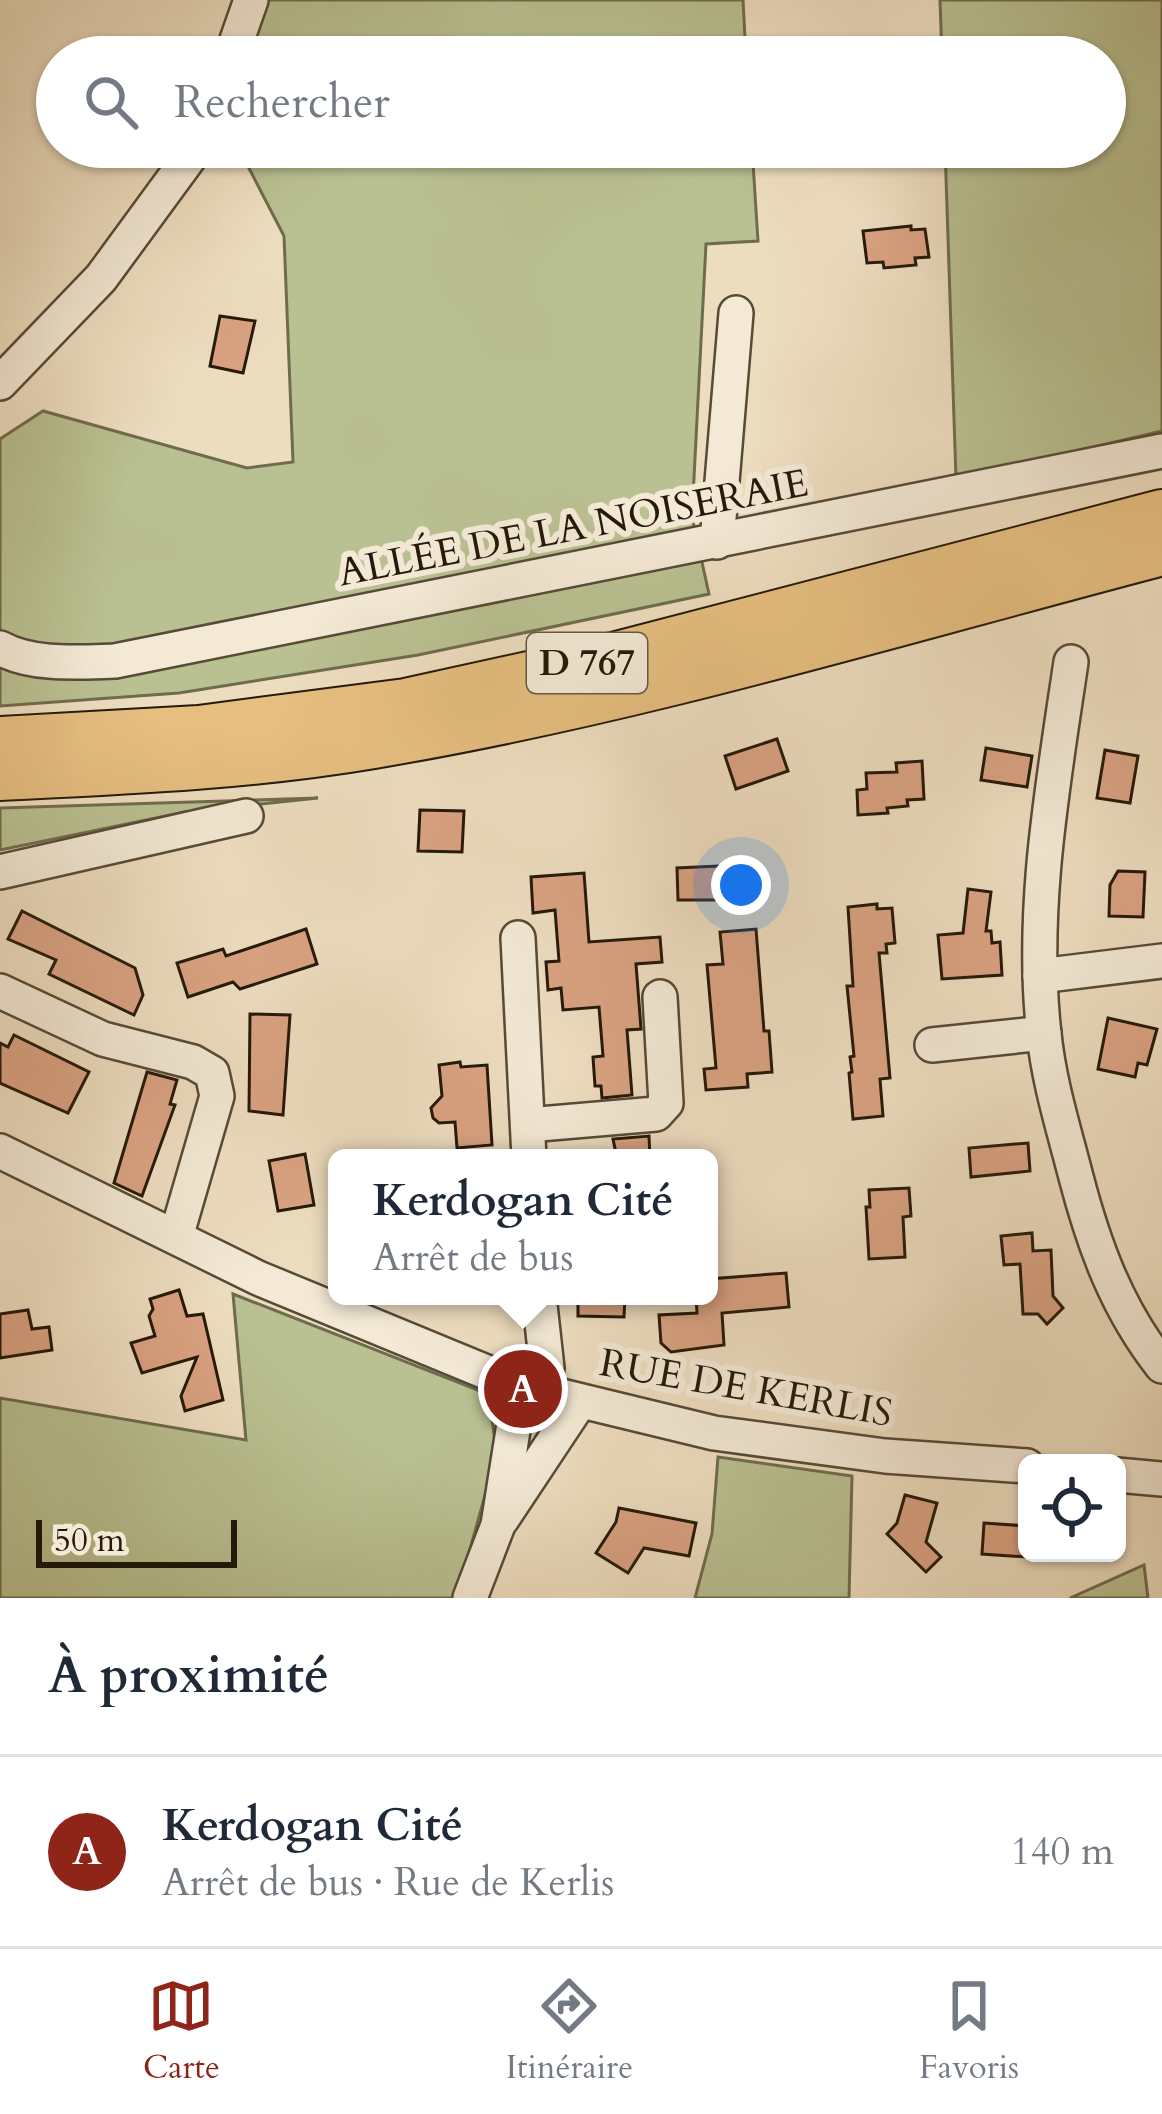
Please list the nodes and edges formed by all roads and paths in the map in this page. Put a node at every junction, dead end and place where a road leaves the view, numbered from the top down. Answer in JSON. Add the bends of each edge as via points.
{"nodes":[{"id":1,"x":251,"y":0,"type":"edge"},
{"id":2,"x":239,"y":36,"type":"edge"},
{"id":3,"x":182,"y":168,"type":"edge"},
{"id":4,"x":736,"y":313,"type":"dead end"},
{"id":5,"x":0,"y":382,"type":"edge"},
{"id":6,"x":1162,"y":451,"type":"edge"},
{"id":7,"x":1162,"y":514,"type":"edge"},
{"id":8,"x":717,"y":542,"type":"junction"},
{"id":9,"x":1162,"y":551,"type":"edge"},
{"id":10,"x":0,"y":648,"type":"edge"},
{"id":11,"x":1070,"y":662,"type":"dead end"},
{"id":12,"x":0,"y":741,"type":"edge"},
{"id":13,"x":0,"y":776,"type":"edge"},
{"id":14,"x":246,"y":816,"type":"dead end"},
{"id":15,"x":0,"y":872,"type":"edge"},
{"id":16,"x":518,"y":938,"type":"dead end"},
{"id":17,"x":1162,"y":961,"type":"edge"},
{"id":18,"x":1040,"y":976,"type":"junction"},
{"id":19,"x":0,"y":992,"type":"edge"},
{"id":20,"x":660,"y":997,"type":"dead end"},
{"id":21,"x":1043,"y":1033,"type":"junction"},
{"id":22,"x":932,"y":1045,"type":"dead end"},
{"id":23,"x":528,"y":1142,"type":"edge"},
{"id":24,"x":0,"y":1151,"type":"edge"},
{"id":25,"x":176,"y":1237,"type":"junction"},
{"id":26,"x":540,"y":1305,"type":"edge"},
{"id":27,"x":1162,"y":1366,"type":"edge"},
{"id":28,"x":532,"y":1389,"type":"junction"},
{"id":29,"x":578,"y":1403,"type":"junction"},
{"id":30,"x":1018,"y":1465,"type":"edge"},
{"id":31,"x":1126,"y":1475,"type":"edge"},
{"id":32,"x":1162,"y":1479,"type":"edge"},
{"id":33,"x":498,"y":1525,"type":"junction"},
{"id":34,"x":470,"y":1598,"type":"edge"}],
"edges":[{"from":1,"to":2,"type":"street"},
{"from":3,"to":5,"type":"street","via":[[101,278]]},
{"from":4,"to":8,"type":"street"},
{"from":6,"to":8,"type":"street","name":"ALLÉE DE LA NOISERAIE"},
{"from":7,"to":12,"type":"highway","number":"D 767","via":[[482,688],[199,730]]},
{"from":8,"to":10,"type":"street","name":"ALLÉE DE LA NOISERAIE","via":[[115,661],[70,662]]},
{"from":9,"to":13,"type":"highway","number":"D 767","via":[[471,726],[268,759]]},
{"from":11,"to":18,"type":"street","via":[[1046,830]]},
{"from":14,"to":15,"type":"street"},
{"from":16,"to":23,"type":"street"},
{"from":17,"to":18,"type":"street"},
{"from":18,"to":21,"type":"street"},
{"from":19,"to":25,"type":"street","via":[[103,1039],[212,1073],[217,1096]]},
{"from":20,"to":23,"type":"street","via":[[666,1102],[656,1114]]},
{"from":21,"to":22,"type":"street"},
{"from":21,"to":27,"type":"street","via":[[1092,1239],[1136,1333]]},
{"from":24,"to":25,"type":"street","name":"RUE DE KERLIS"},
{"from":25,"to":28,"type":"street","name":"RUE DE KERLIS"},
{"from":26,"to":28,"type":"street","via":[[547,1368]]},
{"from":28,"to":29,"type":"street","name":"RUE DE KERLIS"},
{"from":28,"to":33,"type":"street"},
{"from":29,"to":30,"type":"street","name":"RUE DE KERLIS","via":[[735,1436]]},
{"from":29,"to":33,"type":"street"},
{"from":31,"to":32,"type":"street"},
{"from":33,"to":34,"type":"street"}]}
